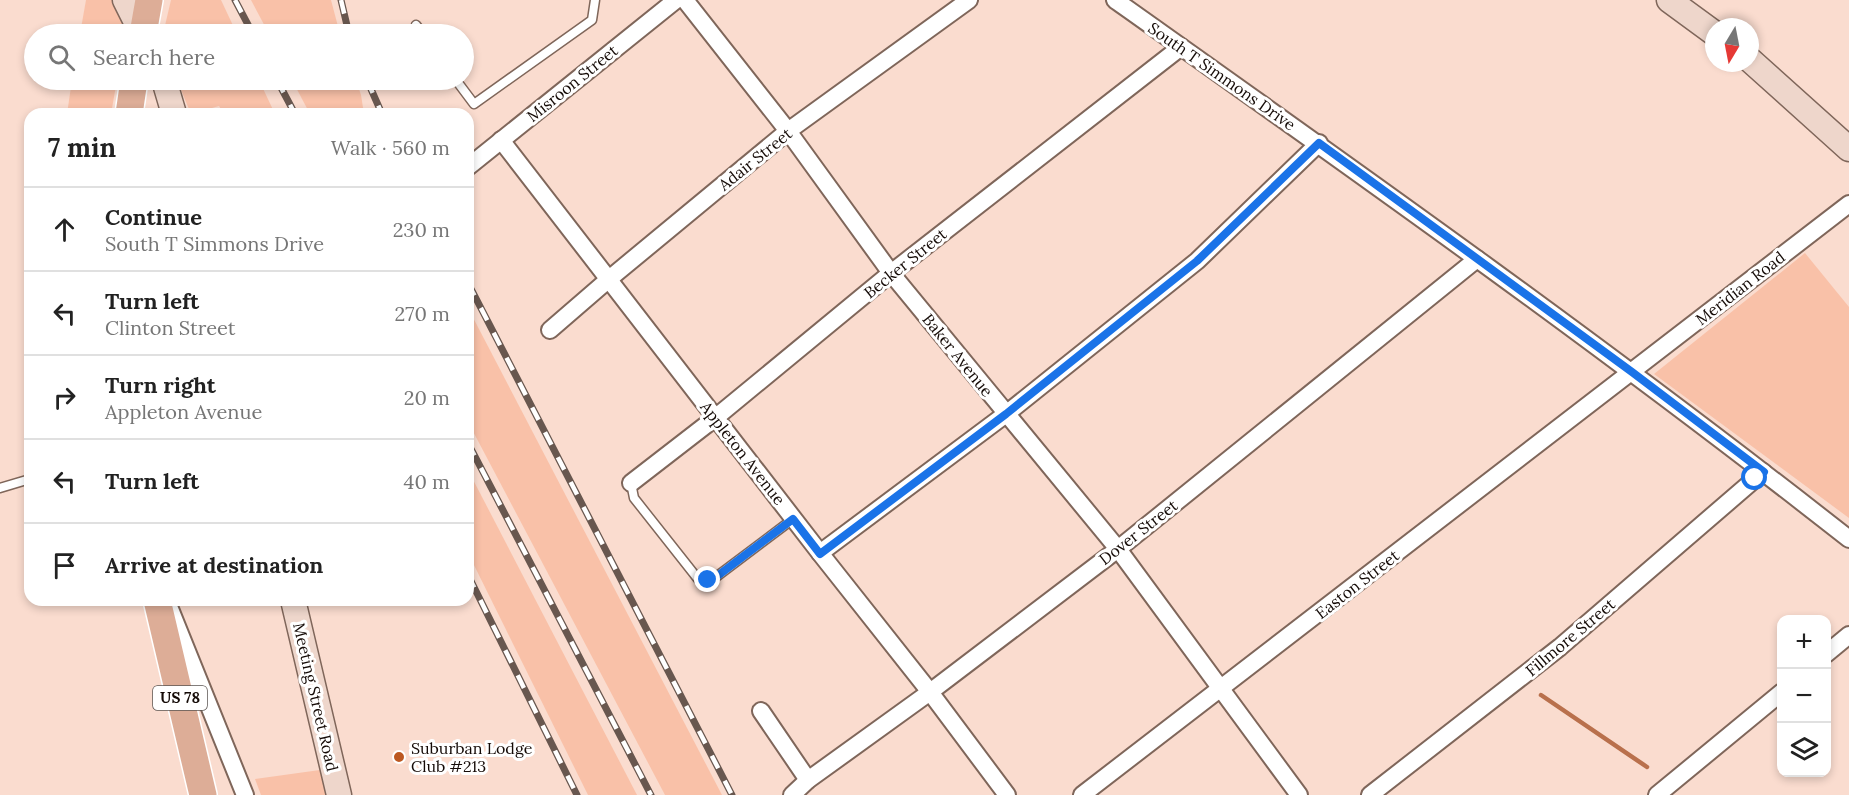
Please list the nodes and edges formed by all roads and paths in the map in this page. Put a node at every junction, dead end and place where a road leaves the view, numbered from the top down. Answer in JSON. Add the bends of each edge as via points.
{"nodes":[{"id":1,"x":125,"y":0,"type":"edge"},
{"id":2,"x":149,"y":0,"type":"edge"},
{"id":3,"x":595,"y":0,"type":"edge"},
{"id":4,"x":676,"y":0,"type":"edge"},
{"id":5,"x":685,"y":0,"type":"edge"},
{"id":6,"x":969,"y":0,"type":"edge"},
{"id":7,"x":1115,"y":0,"type":"edge"},
{"id":8,"x":1669,"y":0,"type":"edge"},
{"id":9,"x":137,"y":24,"type":"edge"},
{"id":10,"x":144,"y":24,"type":"edge"},
{"id":11,"x":1705,"y":26,"type":"edge"},
{"id":12,"x":1181,"y":47,"type":"junction"},
{"id":13,"x":1759,"y":68,"type":"edge"},
{"id":14,"x":133,"y":90,"type":"edge"},
{"id":15,"x":167,"y":90,"type":"edge"},
{"id":16,"x":464,"y":90,"type":"edge"},
{"id":17,"x":130,"y":108,"type":"edge"},
{"id":18,"x":172,"y":108,"type":"edge"},
{"id":19,"x":788,"y":130,"type":"junction"},
{"id":20,"x":501,"y":140,"type":"junction"},
{"id":21,"x":1319,"y":143,"type":"junction"},
{"id":22,"x":1849,"y":148,"type":"edge"},
{"id":23,"x":474,"y":162,"type":"edge"},
{"id":24,"x":1849,"y":204,"type":"edge"},
{"id":25,"x":1477,"y":259,"type":"junction"},
{"id":26,"x":891,"y":273,"type":"junction"},
{"id":27,"x":609,"y":279,"type":"junction"},
{"id":28,"x":550,"y":330,"type":"dead end"},
{"id":29,"x":1632,"y":372,"type":"junction"},
{"id":30,"x":1006,"y":414,"type":"junction"},
{"id":31,"x":715,"y":418,"type":"junction"},
{"id":32,"x":1764,"y":472,"type":"junction"},
{"id":33,"x":24,"y":481,"type":"edge"},
{"id":34,"x":631,"y":483,"type":"joint"},
{"id":35,"x":0,"y":488,"type":"edge"},
{"id":36,"x":793,"y":519,"type":"junction"},
{"id":37,"x":1849,"y":539,"type":"edge"},
{"id":38,"x":1118,"y":549,"type":"junction"},
{"id":39,"x":820,"y":554,"type":"junction"},
{"id":40,"x":158,"y":606,"type":"edge"},
{"id":41,"x":169,"y":606,"type":"edge"},
{"id":42,"x":294,"y":606,"type":"edge"},
{"id":43,"x":1849,"y":635,"type":"edge"},
{"id":44,"x":1831,"y":651,"type":"edge"},
{"id":45,"x":1221,"y":688,"type":"junction"},
{"id":46,"x":930,"y":692,"type":"junction"},
{"id":47,"x":1777,"y":696,"type":"edge"},
{"id":48,"x":761,"y":711,"type":"dead end"},
{"id":49,"x":808,"y":780,"type":"junction"},
{"id":50,"x":203,"y":795,"type":"edge"},
{"id":51,"x":245,"y":795,"type":"edge"},
{"id":52,"x":339,"y":795,"type":"edge"},
{"id":53,"x":792,"y":795,"type":"edge"},
{"id":54,"x":1007,"y":795,"type":"edge"},
{"id":55,"x":1082,"y":795,"type":"edge"},
{"id":56,"x":1299,"y":795,"type":"edge"},
{"id":57,"x":1370,"y":795,"type":"edge"},
{"id":58,"x":1657,"y":795,"type":"edge"}],
"edges":[{"from":1,"to":9,"type":"street"},
{"from":2,"to":10,"type":"main road"},
{"from":3,"to":16,"type":"lane","via":[[592,20],[474,104]]},
{"from":4,"to":20,"type":"street","name":"Misroon Street"},
{"from":5,"to":19,"type":"street","name":"Baker Avenue"},
{"from":6,"to":19,"type":"street","name":"Adair Street"},
{"from":7,"to":12,"type":"street","name":"South T Simmons Drive"},
{"from":8,"to":11,"type":"street"},
{"from":12,"to":21,"type":"street","name":"South T Simmons Drive"},
{"from":12,"to":26,"type":"street","name":"Becker Street"},
{"from":13,"to":22,"type":"street"},
{"from":14,"to":17,"type":"main road"},
{"from":15,"to":18,"type":"street"},
{"from":19,"to":26,"type":"street","name":"Baker Avenue"},
{"from":19,"to":27,"type":"street","name":"Adair Street"},
{"from":20,"to":23,"type":"street","name":"Misroon Street"},
{"from":20,"to":27,"type":"street","name":"Appleton Avenue"},
{"from":21,"to":25,"type":"street","name":"South T Simmons Drive"},
{"from":21,"to":30,"type":"street","via":[[1197,261]]},
{"from":24,"to":29,"type":"street","name":"Meridian Road"},
{"from":25,"to":29,"type":"street","name":"South T Simmons Drive"},
{"from":25,"to":38,"type":"street","name":"Dover Street"},
{"from":26,"to":30,"type":"street","name":"Baker Avenue"},
{"from":26,"to":31,"type":"street","name":"Becker Street"},
{"from":27,"to":28,"type":"street","name":"Adair Street"},
{"from":27,"to":31,"type":"street","name":"Appleton Avenue"},
{"from":29,"to":32,"type":"street","name":"South T Simmons Drive"},
{"from":29,"to":45,"type":"street","name":"Easton Street"},
{"from":30,"to":38,"type":"street","name":"Baker Avenue"},
{"from":30,"to":39,"type":"street"},
{"from":31,"to":34,"type":"street","name":"Becker Street"},
{"from":31,"to":36,"type":"street","name":"Appleton Avenue"},
{"from":32,"to":37,"type":"street","name":"South T Simmons Drive"},
{"from":32,"to":57,"type":"street","name":"Fillmore Street","via":[[1560,647]]},
{"from":33,"to":35,"type":"lane"},
{"from":34,"to":36,"type":"lane","via":[[634,498],[698,579],[716,577]]},
{"from":36,"to":39,"type":"street","name":"Appleton Avenue"},
{"from":38,"to":45,"type":"street","name":"Baker Avenue"},
{"from":38,"to":46,"type":"street","name":"Dover Street"},
{"from":39,"to":46,"type":"street","name":"Appleton Avenue"},
{"from":40,"to":50,"type":"main road","number":"US 78"},
{"from":41,"to":51,"type":"street"},
{"from":42,"to":52,"type":"street","name":"Meeting Street Road"},
{"from":43,"to":44,"type":"street"},
{"from":45,"to":55,"type":"street","name":"Easton Street"},
{"from":45,"to":56,"type":"street","name":"Baker Avenue"},
{"from":46,"to":49,"type":"street","name":"Dover Street"},
{"from":46,"to":54,"type":"street","name":"Appleton Avenue"},
{"from":47,"to":58,"type":"street"},
{"from":48,"to":49,"type":"street"},
{"from":49,"to":53,"type":"street","name":"Dover Street"}]}
